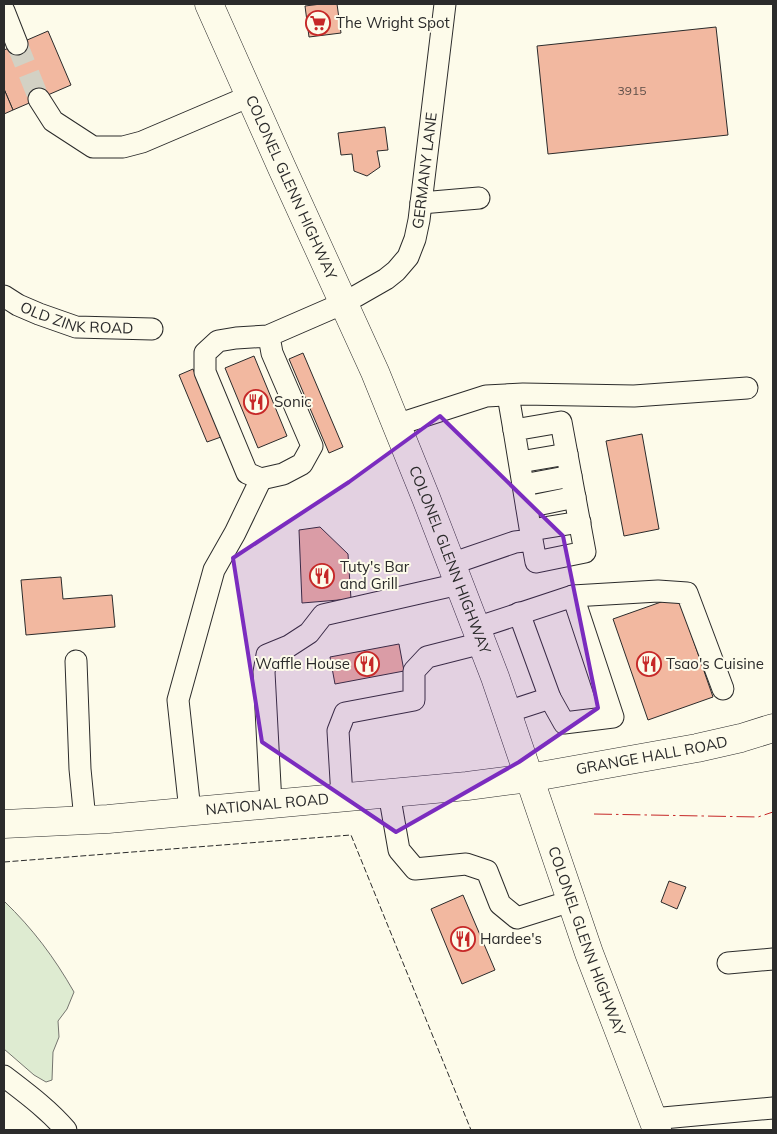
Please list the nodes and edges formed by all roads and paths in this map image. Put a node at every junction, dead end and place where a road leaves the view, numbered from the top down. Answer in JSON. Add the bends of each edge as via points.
{"nodes":[{"id":1,"x":209,"y":4,"type":"edge"},
{"id":2,"x":445,"y":4,"type":"edge"},
{"id":3,"x":4,"y":11,"type":"edge"},
{"id":4,"x":17,"y":44,"type":"tunnel mouth"},
{"id":5,"x":250,"y":96,"type":"junction"},
{"id":6,"x":39,"y":99,"type":"tunnel mouth"},
{"id":7,"x":479,"y":198,"type":"dead end"},
{"id":8,"x":421,"y":203,"type":"junction"},
{"id":9,"x":4,"y":296,"type":"edge"},
{"id":10,"x":344,"y":303,"type":"junction"},
{"id":11,"x":152,"y":329,"type":"dead end"},
{"id":12,"x":268,"y":336,"type":"junction"},
{"id":13,"x":747,"y":388,"type":"dead end"},
{"id":14,"x":557,"y":394,"type":"junction"},
{"id":15,"x":508,"y":395,"type":"junction"},
{"id":16,"x":561,"y":422,"type":"junction"},
{"id":17,"x":396,"y":426,"type":"junction"},
{"id":18,"x":514,"y":430,"type":"junction"},
{"id":19,"x":567,"y":454,"type":"junction"},
{"id":20,"x":520,"y":462,"type":"junction"},
{"id":21,"x":571,"y":476,"type":"junction"},
{"id":22,"x":261,"y":479,"type":"junction"},
{"id":23,"x":523,"y":485,"type":"junction"},
{"id":24,"x":575,"y":497,"type":"junction"},
{"id":25,"x":527,"y":507,"type":"junction"},
{"id":26,"x":580,"y":522,"type":"junction"},
{"id":27,"x":532,"y":535,"type":"junction"},
{"id":28,"x":455,"y":574,"type":"junction"},
{"id":29,"x":572,"y":596,"type":"junction"},
{"id":30,"x":519,"y":613,"type":"junction"},
{"id":31,"x":479,"y":636,"type":"junction"},
{"id":32,"x":76,"y":661,"type":"dead end"},
{"id":33,"x":723,"y":689,"type":"dead end"},
{"id":34,"x":550,"y":698,"type":"junction"},
{"id":35,"x":507,"y":712,"type":"junction"},
{"id":36,"x":773,"y":728,"type":"edge"},
{"id":37,"x":529,"y":778,"type":"junction"},
{"id":38,"x":389,"y":793,"type":"junction"},
{"id":39,"x":342,"y":798,"type":"junction"},
{"id":40,"x":271,"y":804,"type":"junction"},
{"id":41,"x":190,"y":811,"type":"junction"},
{"id":42,"x":85,"y":820,"type":"junction"},
{"id":43,"x":4,"y":824,"type":"edge"},
{"id":44,"x":571,"y":902,"type":"junction"},
{"id":45,"x":773,"y":959,"type":"edge"},
{"id":46,"x":728,"y":963,"type":"dead end"},
{"id":47,"x":4,"y":1076,"type":"edge"},
{"id":48,"x":773,"y":1108,"type":"edge"},
{"id":49,"x":654,"y":1125,"type":"edge"},
{"id":50,"x":66,"y":1130,"type":"edge"}],
"edges":[{"from":1,"to":5,"type":"main road","name":"COLONEL GLENN HIGHWAY"},
{"from":2,"to":8,"type":"street","name":"GERMANY LANE"},
{"from":3,"to":4,"type":"street"},
{"from":5,"to":6,"type":"street","via":[[142,142],[123,147],[93,148],[52,121]]},
{"from":5,"to":10,"type":"main road","name":"COLONEL GLENN HIGHWAY"},
{"from":7,"to":8,"type":"street"},
{"from":8,"to":10,"type":"street","name":"GERMANY LANE","via":[[415,239],[403,264],[386,279]]},
{"from":9,"to":11,"type":"street","name":"OLD ZINK ROAD","via":[[18,305],[76,327]]},
{"from":10,"to":12,"type":"street","name":"GERMANY LANE"},
{"from":10,"to":17,"type":"main road","name":"COLONEL GLENN HIGHWAY"},
{"from":12,"to":22,"type":"street","via":[[272,353],[312,446],[302,464],[283,474]]},
{"from":12,"to":22,"type":"street","name":"GERMANY LANE","via":[[218,341],[204,353],[205,372],[247,472]]},
{"from":13,"to":14,"type":"street","via":[[634,396]]},
{"from":14,"to":15,"type":"street"},
{"from":14,"to":16,"type":"street"},
{"from":15,"to":17,"type":"street","via":[[486,396]]},
{"from":15,"to":18,"type":"street"},
{"from":16,"to":18,"type":"street"},
{"from":16,"to":19,"type":"street"},
{"from":17,"to":28,"type":"main road","name":"COLONEL GLENN HIGHWAY"},
{"from":18,"to":20,"type":"street"},
{"from":19,"to":20,"type":"street"},
{"from":19,"to":21,"type":"street"},
{"from":20,"to":23,"type":"street"},
{"from":21,"to":23,"type":"street"},
{"from":21,"to":24,"type":"street"},
{"from":22,"to":41,"type":"street","via":[[214,570],[178,700]]},
{"from":23,"to":25,"type":"street"},
{"from":24,"to":25,"type":"street"},
{"from":24,"to":26,"type":"street"},
{"from":25,"to":27,"type":"street"},
{"from":26,"to":27,"type":"street"},
{"from":26,"to":27,"type":"street","via":[[585,552],[536,562]]},
{"from":27,"to":28,"type":"street"},
{"from":28,"to":31,"type":"main road","name":"COLONEL GLENN HIGHWAY"},
{"from":28,"to":40,"type":"street","via":[[323,615],[309,633],[268,655],[264,672]]},
{"from":29,"to":30,"type":"street"},
{"from":29,"to":33,"type":"street","via":[[658,591],[687,593]]},
{"from":29,"to":34,"type":"street","via":[[614,717],[564,723]]},
{"from":30,"to":31,"type":"street"},
{"from":30,"to":34,"type":"street"},
{"from":31,"to":35,"type":"main road","name":"COLONEL GLENN HIGHWAY"},
{"from":31,"to":39,"type":"street","via":[[427,657],[414,671],[414,700],[345,713],[338,731]]},
{"from":32,"to":42,"type":"street"},
{"from":34,"to":35,"type":"street"},
{"from":35,"to":37,"type":"main road","name":"COLONEL GLENN HIGHWAY"},
{"from":36,"to":37,"type":"main road","name":"GRANGE HALL ROAD","via":[[697,748]]},
{"from":37,"to":38,"type":"main road","name":"NATIONAL ROAD"},
{"from":37,"to":44,"type":"main road","name":"COLONEL GLENN HIGHWAY"},
{"from":38,"to":39,"type":"main road","name":"NATIONAL ROAD"},
{"from":38,"to":44,"type":"street","via":[[399,850],[415,869],[466,864],[487,871],[500,904],[517,918]]},
{"from":39,"to":40,"type":"main road","name":"NATIONAL ROAD"},
{"from":40,"to":41,"type":"main road","name":"NATIONAL ROAD"},
{"from":41,"to":42,"type":"main road","name":"NATIONAL ROAD"},
{"from":42,"to":43,"type":"main road","name":"NATIONAL ROAD"},
{"from":44,"to":49,"type":"main road","name":"COLONEL GLENN HIGHWAY"},
{"from":45,"to":46,"type":"street"},
{"from":47,"to":50,"type":"street","via":[[31,1096]]},
{"from":48,"to":49,"type":"street"}]}
